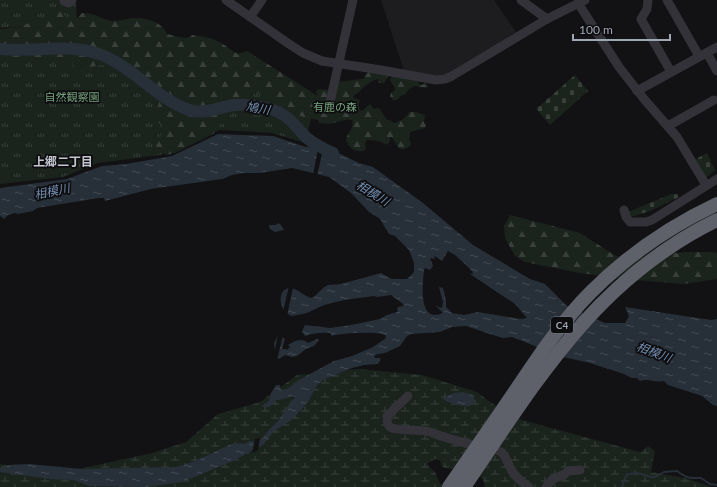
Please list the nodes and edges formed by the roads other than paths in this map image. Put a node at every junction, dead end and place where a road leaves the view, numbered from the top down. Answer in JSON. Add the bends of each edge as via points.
{"nodes":[{"id":1,"x":226,"y":0,"type":"edge"},
{"id":2,"x":262,"y":0,"type":"edge"},
{"id":3,"x":353,"y":0,"type":"edge"},
{"id":4,"x":521,"y":0,"type":"edge"},
{"id":5,"x":648,"y":0,"type":"edge"},
{"id":6,"x":667,"y":0,"type":"edge"},
{"id":7,"x":582,"y":2,"type":"edge"},
{"id":8,"x":250,"y":17,"type":"junction"},
{"id":9,"x":547,"y":19,"type":"junction"},
{"id":10,"x":717,"y":47,"type":"edge"},
{"id":11,"x":703,"y":55,"type":"junction"},
{"id":12,"x":339,"y":65,"type":"junction"},
{"id":13,"x":671,"y":72,"type":"junction"},
{"id":14,"x":717,"y":72,"type":"edge"},
{"id":15,"x":637,"y":90,"type":"junction"},
{"id":16,"x":715,"y":99,"type":"edge"},
{"id":17,"x":330,"y":102,"type":"dead end"},
{"id":18,"x":668,"y":126,"type":"junction"},
{"id":19,"x":717,"y":179,"type":"edge"},
{"id":20,"x":706,"y":185,"type":"junction"},
{"id":21,"x":717,"y":204,"type":"edge"},
{"id":22,"x":624,"y":210,"type":"dead end"},
{"id":23,"x":717,"y":220,"type":"edge"},
{"id":24,"x":408,"y":396,"type":"dead end"},
{"id":25,"x":580,"y":470,"type":"dead end"},
{"id":26,"x":449,"y":487,"type":"edge"},
{"id":27,"x":464,"y":487,"type":"edge"},
{"id":28,"x":529,"y":487,"type":"edge"},
{"id":29,"x":546,"y":487,"type":"edge"}],
"edges":[{"from":1,"to":8,"type":"street"},
{"from":2,"to":8,"type":"street"},
{"from":3,"to":12,"type":"street"},
{"from":4,"to":9,"type":"street"},
{"from":5,"to":13,"type":"street","via":[[647,9],[641,19]]},
{"from":6,"to":11,"type":"street"},
{"from":7,"to":9,"type":"street"},
{"from":7,"to":15,"type":"street","via":[[619,67]]},
{"from":8,"to":12,"type":"street","via":[[303,53]]},
{"from":9,"to":12,"type":"street","via":[[446,79],[436,80]]},
{"from":10,"to":11,"type":"street"},
{"from":11,"to":13,"type":"street"},
{"from":11,"to":14,"type":"street"},
{"from":12,"to":17,"type":"street"},
{"from":13,"to":15,"type":"street"},
{"from":15,"to":18,"type":"street"},
{"from":16,"to":18,"type":"street"},
{"from":18,"to":20,"type":"street"},
{"from":19,"to":20,"type":"street"},
{"from":20,"to":22,"type":"street","via":[[646,222],[630,222]]},
{"from":21,"to":26,"type":"highway","number":"C4","bridge":true,"via":[[644,246],[591,292],[555,333]]},
{"from":23,"to":27,"type":"highway","number":"C4","bridge":true,"via":[[646,263],[593,311],[546,368]]},
{"from":24,"to":28,"type":"street","via":[[386,416],[390,427],[428,432],[499,451],[508,460],[514,474]]},
{"from":25,"to":29,"type":"street","via":[[568,471],[553,479]]}]}
